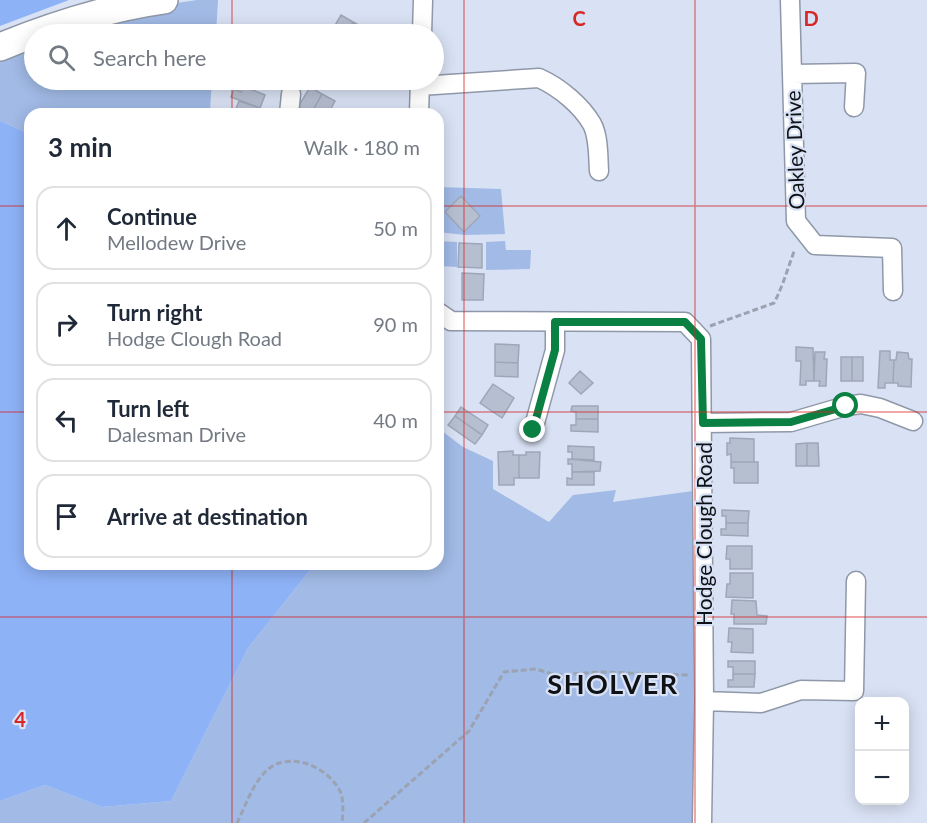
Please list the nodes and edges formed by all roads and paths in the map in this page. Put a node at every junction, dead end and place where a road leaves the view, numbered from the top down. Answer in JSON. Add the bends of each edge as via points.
{"nodes":[{"id":1,"x":164,"y":0,"type":"edge"},
{"id":2,"x":423,"y":0,"type":"edge"},
{"id":3,"x":790,"y":0,"type":"edge"},
{"id":4,"x":60,"y":24,"type":"edge"},
{"id":5,"x":422,"y":24,"type":"edge"},
{"id":6,"x":24,"y":38,"type":"edge"},
{"id":7,"x":0,"y":47,"type":"edge"},
{"id":8,"x":792,"y":74,"type":"junction"},
{"id":9,"x":444,"y":82,"type":"edge"},
{"id":10,"x":420,"y":90,"type":"edge"},
{"id":11,"x":291,"y":94,"type":"dead end"},
{"id":12,"x":854,"y":107,"type":"dead end"},
{"id":13,"x":290,"y":108,"type":"edge"},
{"id":14,"x":419,"y":108,"type":"edge"},
{"id":15,"x":599,"y":171,"type":"dead end"},
{"id":16,"x":807,"y":235,"type":"junction"},
{"id":17,"x":893,"y":291,"type":"dead end"},
{"id":18,"x":444,"y":316,"type":"edge"},
{"id":19,"x":555,"y":322,"type":"junction"},
{"id":20,"x":695,"y":332,"type":"junction"},
{"id":21,"x":913,"y":421,"type":"dead end"},
{"id":22,"x":703,"y":423,"type":"junction"},
{"id":23,"x":533,"y":430,"type":"dead end"},
{"id":24,"x":856,"y":581,"type":"dead end"},
{"id":25,"x":704,"y":676,"type":"junction"},
{"id":26,"x":704,"y":701,"type":"junction"},
{"id":27,"x":237,"y":823,"type":"edge"},
{"id":28,"x":342,"y":823,"type":"edge"},
{"id":29,"x":364,"y":823,"type":"edge"},
{"id":30,"x":702,"y":823,"type":"edge"}],
"edges":[{"from":1,"to":4,"type":"street","via":[[127,5]]},
{"from":2,"to":5,"type":"street"},
{"from":3,"to":8,"type":"street","name":"Oakley Drive"},
{"from":6,"to":7,"type":"street"},
{"from":8,"to":12,"type":"street","via":[[856,73]]},
{"from":8,"to":16,"type":"street","name":"Oakley Drive","via":[[796,221]]},
{"from":9,"to":15,"type":"street","via":[[539,78],[555,86],[592,125]]},
{"from":10,"to":14,"type":"street"},
{"from":11,"to":13,"type":"street"},
{"from":16,"to":17,"type":"street","name":"Oakley Drive","via":[[815,245],[892,248]]},
{"from":16,"to":20,"type":"path","via":[[797,244],[774,303]]},
{"from":18,"to":19,"type":"street","via":[[451,321]]},
{"from":19,"to":20,"type":"street","via":[[685,322]]},
{"from":19,"to":23,"type":"street","via":[[555,350]]},
{"from":20,"to":22,"type":"street","name":"Hodge Clough Road","via":[[701,339]]},
{"from":21,"to":22,"type":"street","via":[[861,404],[791,422]]},
{"from":22,"to":25,"type":"street","name":"Hodge Clough Road"},
{"from":24,"to":26,"type":"street","via":[[854,691],[801,690],[761,703]]},
{"from":25,"to":26,"type":"street","name":"Hodge Clough Road"},
{"from":25,"to":29,"type":"path","via":[[601,672],[556,675],[536,669],[504,672],[469,731]]},
{"from":26,"to":30,"type":"street","name":"Hodge Clough Road"},
{"from":27,"to":28,"type":"path","via":[[255,787],[271,768],[285,762],[306,762],[327,776],[340,792]]}]}
